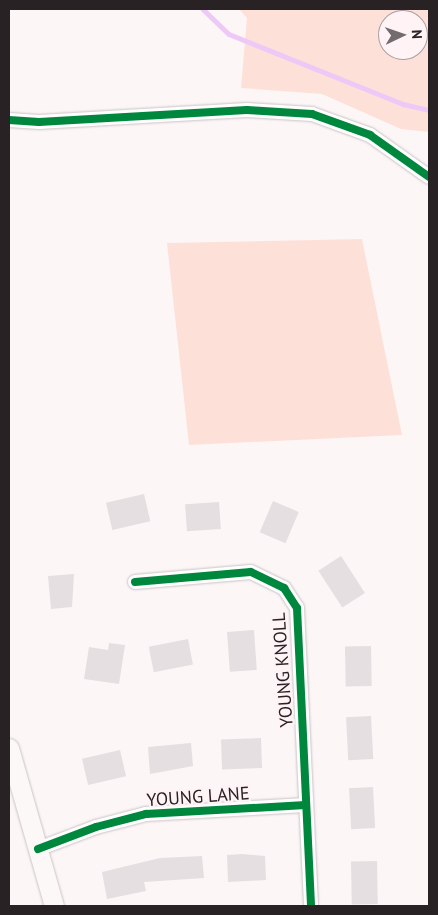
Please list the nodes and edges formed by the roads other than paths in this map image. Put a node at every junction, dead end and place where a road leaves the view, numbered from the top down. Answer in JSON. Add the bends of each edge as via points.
{"nodes":[{"id":1,"x":9,"y":120,"type":"edge"},
{"id":2,"x":429,"y":177,"type":"edge"},
{"id":3,"x":135,"y":582,"type":"dead end"},
{"id":4,"x":9,"y":748,"type":"edge"},
{"id":5,"x":306,"y":805,"type":"junction"},
{"id":6,"x":38,"y":849,"type":"junction"},
{"id":7,"x":54,"y":906,"type":"edge"},
{"id":8,"x":311,"y":906,"type":"edge"}],
"edges":[{"from":1,"to":2,"type":"street","via":[[39,122],[247,110],[312,114],[370,135]]},
{"from":3,"to":5,"type":"street","name":"YOUNG KNOLL","via":[[251,572],[284,588],[297,608],[300,632]]},
{"from":4,"to":6,"type":"street"},
{"from":5,"to":6,"type":"street","name":"YOUNG LANE","via":[[146,814],[96,827]]},
{"from":5,"to":8,"type":"street","name":"YOUNG KNOLL"},
{"from":6,"to":7,"type":"street"}]}
